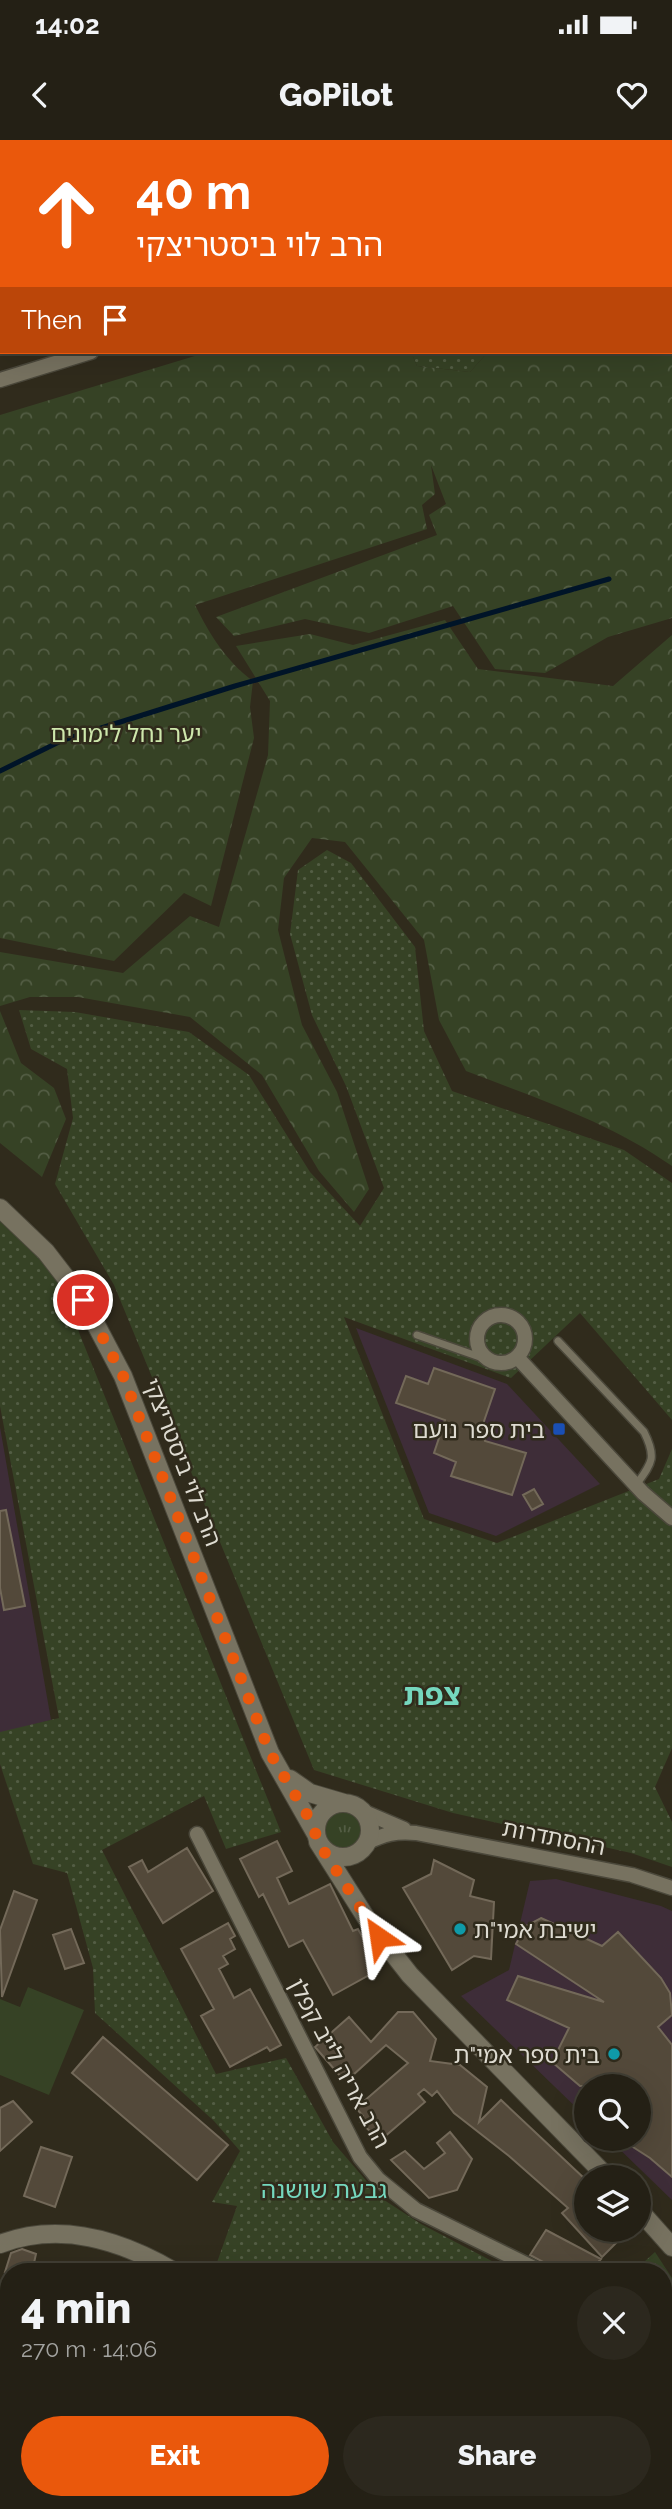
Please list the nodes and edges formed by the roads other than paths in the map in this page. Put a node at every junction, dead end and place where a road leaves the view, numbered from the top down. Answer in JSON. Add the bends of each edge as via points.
{"nodes":[{"id":1,"x":84,"y":354,"type":"edge"},
{"id":2,"x":0,"y":380,"type":"edge"},
{"id":3,"x":0,"y":1208,"type":"edge"},
{"id":4,"x":416,"y":1335,"type":"dead end"},
{"id":5,"x":558,"y":1341,"type":"dead end"},
{"id":6,"x":517,"y":1357,"type":"junction"},
{"id":7,"x":494,"y":1362,"type":"junction"},
{"id":8,"x":636,"y":1485,"type":"junction"},
{"id":9,"x":672,"y":1518,"type":"edge"},
{"id":10,"x":274,"y":1761,"type":"junction"},
{"id":11,"x":345,"y":1803,"type":"junction"},
{"id":12,"x":362,"y":1811,"type":"junction"},
{"id":13,"x":197,"y":1834,"type":"dead end"},
{"id":14,"x":426,"y":1835,"type":"junction"},
{"id":15,"x":317,"y":1838,"type":"junction"},
{"id":16,"x":360,"y":1849,"type":"junction"},
{"id":17,"x":672,"y":1888,"type":"edge"},
{"id":18,"x":359,"y":1906,"type":"junction"},
{"id":19,"x":595,"y":2165,"type":"edge"},
{"id":20,"x":651,"y":2223,"type":"edge"},
{"id":21,"x":2,"y":2244,"type":"edge"},
{"id":22,"x":672,"y":2247,"type":"edge"},
{"id":23,"x":157,"y":2263,"type":"edge"},
{"id":24,"x":524,"y":2263,"type":"edge"}],
"edges":[{"from":1,"to":2,"type":"street"},
{"from":3,"to":10,"type":"street","name":"הרב לוי ביסטריצקי","via":[[46,1252],[83,1300],[123,1376]]},
{"from":4,"to":7,"type":"lane"},
{"from":5,"to":8,"type":"lane","via":[[644,1432],[653,1448],[649,1466]]},
{"from":6,"to":7,"type":"street"},
{"from":6,"to":7,"type":"street","via":[[525,1342],[522,1328],[510,1316],[490,1317],[478,1329],[477,1345],[486,1359]]},
{"from":6,"to":8,"type":"street"},
{"from":8,"to":9,"type":"street"},
{"from":10,"to":11,"type":"street","name":"הרב לוי ביסטריצקי","via":[[303,1789]]},
{"from":10,"to":15,"type":"street","name":"הרב לוי ביסטריצקי"},
{"from":11,"to":12,"type":"street"},
{"from":11,"to":15,"type":"street","via":[[332,1804],[320,1814]]},
{"from":12,"to":14,"type":"street","name":"ההסתדרות"},
{"from":12,"to":16,"type":"street","via":[[370,1834]]},
{"from":13,"to":24,"type":"street","name":"הרב אריה לייב קפלן","via":[[366,2164],[416,2210]]},
{"from":14,"to":16,"type":"street","name":"ההסתדרות","via":[[397,1831]]},
{"from":14,"to":17,"type":"street","name":"ההסתדרות","via":[[632,1875]]},
{"from":15,"to":16,"type":"street","via":[[335,1856]]},
{"from":15,"to":18,"type":"street","name":"הרב לוי ביסטריצקי"},
{"from":16,"to":18,"type":"street","via":[[351,1876]]},
{"from":18,"to":19,"type":"street","name":"הרב לוי ביסטריצקי","via":[[410,1975]]},
{"from":20,"to":22,"type":"street"},
{"from":21,"to":23,"type":"street","via":[[31,2235],[76,2234],[130,2249]]}]}
